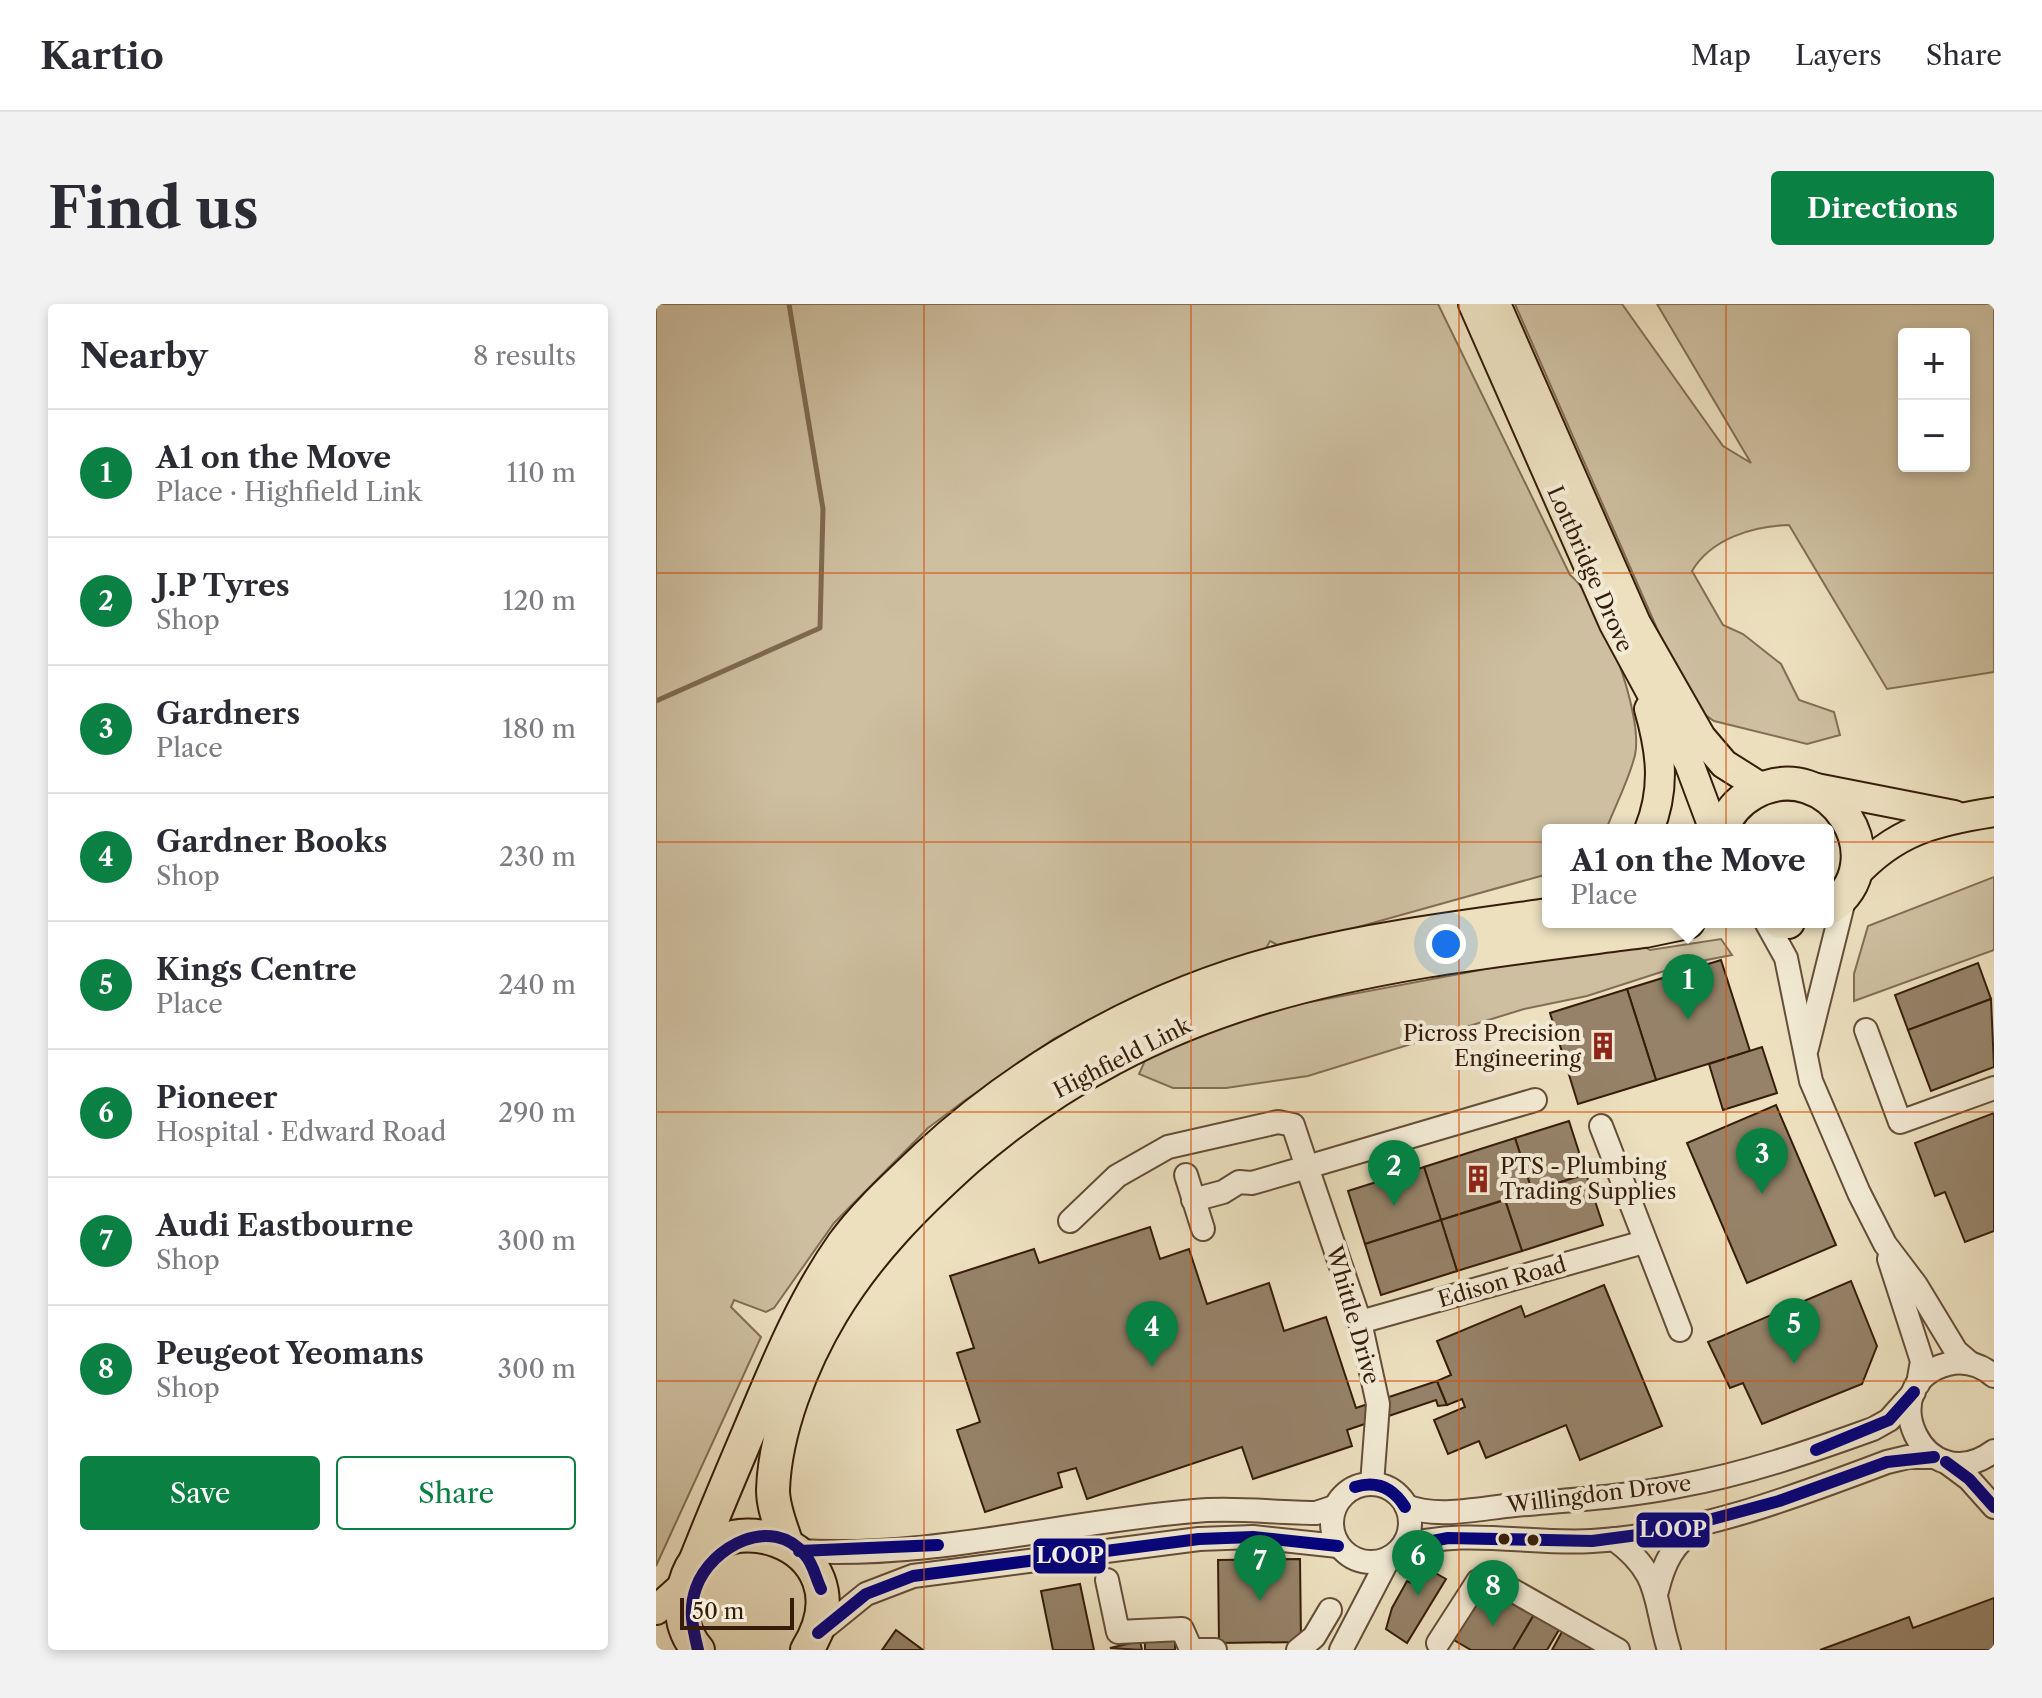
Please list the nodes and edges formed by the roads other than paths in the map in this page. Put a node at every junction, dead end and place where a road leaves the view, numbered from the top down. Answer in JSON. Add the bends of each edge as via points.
{"nodes":[{"id":1,"x":1473,"y":304,"type":"edge"},
{"id":2,"x":1496,"y":304,"type":"edge"},
{"id":3,"x":1638,"y":673,"type":"junction"},
{"id":4,"x":1810,"y":787,"type":"junction"},
{"id":5,"x":1762,"y":788,"type":"junction"},
{"id":6,"x":1994,"y":812,"type":"edge"},
{"id":7,"x":1962,"y":817,"type":"junction"},
{"id":8,"x":1651,"y":824,"type":"edge"},
{"id":9,"x":1712,"y":824,"type":"edge"},
{"id":10,"x":1725,"y":824,"type":"edge"},
{"id":11,"x":1843,"y":892,"type":"edge"},
{"id":12,"x":1542,"y":906,"type":"edge"},
{"id":13,"x":1542,"y":916,"type":"edge"},
{"id":14,"x":1490,"y":923,"type":"junction"},
{"id":15,"x":1659,"y":928,"type":"edge"},
{"id":16,"x":1769,"y":928,"type":"edge"},
{"id":17,"x":1866,"y":1030,"type":"dead end"},
{"id":18,"x":1806,"y":1053,"type":"junction"},
{"id":19,"x":1994,"y":1088,"type":"edge"},
{"id":20,"x":1535,"y":1100,"type":"dead end"},
{"id":21,"x":1601,"y":1126,"type":"dead end"},
{"id":22,"x":1314,"y":1163,"type":"junction"},
{"id":23,"x":1186,"y":1175,"type":"dead end"},
{"id":24,"x":1193,"y":1200,"type":"junction"},
{"id":25,"x":1070,"y":1221,"type":"dead end"},
{"id":26,"x":1203,"y":1229,"type":"dead end"},
{"id":27,"x":1644,"y":1242,"type":"junction"},
{"id":28,"x":1885,"y":1244,"type":"junction"},
{"id":29,"x":1360,"y":1322,"type":"junction"},
{"id":30,"x":1680,"y":1330,"type":"dead end"},
{"id":31,"x":1986,"y":1371,"type":"edge"},
{"id":32,"x":1916,"y":1388,"type":"junction"},
{"id":33,"x":1994,"y":1451,"type":"edge"},
{"id":34,"x":1940,"y":1460,"type":"junction"},
{"id":35,"x":1372,"y":1484,"type":"junction"},
{"id":36,"x":1406,"y":1506,"type":"junction"},
{"id":37,"x":1334,"y":1507,"type":"junction"},
{"id":38,"x":1994,"y":1507,"type":"edge"},
{"id":39,"x":1706,"y":1523,"type":"junction"},
{"id":40,"x":1614,"y":1539,"type":"junction"},
{"id":41,"x":793,"y":1547,"type":"junction"},
{"id":42,"x":1345,"y":1552,"type":"junction"},
{"id":43,"x":1396,"y":1552,"type":"junction"},
{"id":44,"x":690,"y":1573,"type":"junction"},
{"id":45,"x":1107,"y":1580,"type":"dead end"},
{"id":46,"x":1657,"y":1591,"type":"junction"},
{"id":47,"x":656,"y":1610,"type":"edge"},
{"id":48,"x":1330,"y":1610,"type":"dead end"},
{"id":49,"x":1360,"y":1611,"type":"junction"},
{"id":50,"x":813,"y":1641,"type":"edge"},
{"id":51,"x":1438,"y":1643,"type":"dead end"},
{"id":52,"x":1190,"y":1649,"type":"edge"},
{"id":53,"x":698,"y":1650,"type":"edge"},
{"id":54,"x":1215,"y":1650,"type":"edge"},
{"id":55,"x":1298,"y":1650,"type":"edge"},
{"id":56,"x":1341,"y":1650,"type":"edge"},
{"id":57,"x":1618,"y":1650,"type":"edge"},
{"id":58,"x":1669,"y":1650,"type":"edge"}],
"edges":[{"from":1,"to":3,"type":"main road","name":"Lottbridge Drove"},
{"from":2,"to":5,"type":"main road","name":"Lottbridge Drove","via":[[1636,623],[1701,737],[1724,764]]},
{"from":3,"to":8,"type":"main road","via":[[1661,754],[1661,785]]},
{"from":3,"to":9,"type":"main road","name":"Lottbridge Drove","via":[[1689,763]]},
{"from":4,"to":5,"type":"highway"},
{"from":4,"to":7,"type":"main road"},
{"from":4,"to":11,"type":"highway","via":[[1840,807],[1850,822],[1857,858]]},
{"from":5,"to":10,"type":"highway","via":[[1733,809]]},
{"from":6,"to":7,"type":"main road"},
{"from":7,"to":11,"type":"main road","via":[[1901,835],[1876,851]]},
{"from":11,"to":18,"type":"street"},
{"from":12,"to":14,"type":"main road"},
{"from":13,"to":14,"type":"highway","name":"Highfield Link"},
{"from":14,"to":44,"type":"highway","name":"Highfield Link","via":[[1290,959],[1160,1004],[1032,1073],[951,1134],[871,1211],[814,1290],[794,1324]]},
{"from":15,"to":41,"type":"highway","name":"Highfield Link","via":[[1395,965],[1292,986],[1146,1041],[1047,1095],[923,1197],[870,1255],[822,1330],[803,1370],[773,1490]]},
{"from":16,"to":18,"type":"street","via":[[1786,958]]},
{"from":17,"to":19,"type":"street","via":[[1900,1122]]},
{"from":18,"to":28,"type":"street","via":[[1823,1116]]},
{"from":20,"to":22,"type":"street"},
{"from":21,"to":27,"type":"street"},
{"from":22,"to":24,"type":"street"},
{"from":22,"to":25,"type":"street","name":"Whittle Drive","via":[[1293,1125],[1278,1122],[1206,1140],[1182,1153],[1147,1158],[1117,1176]]},
{"from":22,"to":29,"type":"street","name":"Whittle Drive"},
{"from":23,"to":24,"type":"street"},
{"from":24,"to":26,"type":"street"},
{"from":27,"to":29,"type":"street","name":"Edison Road"},
{"from":27,"to":30,"type":"street"},
{"from":28,"to":31,"type":"street","via":[[1956,1351]]},
{"from":28,"to":32,"type":"street","via":[[1922,1361]]},
{"from":29,"to":35,"type":"street","name":"Whittle Drive","via":[[1378,1404]]},
{"from":31,"to":32,"type":"street","name":"Willingdon Drove","via":[[1941,1366]]},
{"from":32,"to":34,"type":"street","via":[[1910,1406],[1914,1436]]},
{"from":32,"to":36,"type":"street","name":"Willingdon Drove","via":[[1889,1420],[1873,1429],[1760,1467],[1680,1486],[1474,1509],[1428,1512]]},
{"from":33,"to":34,"type":"street","name":"Willingdon Drove","via":[[1962,1464]]},
{"from":34,"to":38,"type":"street","via":[[1969,1479]]},
{"from":34,"to":39,"type":"street","name":"Willingdon Drove","via":[[1908,1457],[1887,1462]]},
{"from":35,"to":36,"type":"street","via":[[1392,1490]]},
{"from":35,"to":37,"type":"street","via":[[1350,1490]]},
{"from":36,"to":43,"type":"street","via":[[1410,1527]]},
{"from":37,"to":41,"type":"street","via":[[1316,1513],[1197,1510],[978,1542],[871,1551]]},
{"from":37,"to":42,"type":"street","via":[[1331,1527]]},
{"from":39,"to":40,"type":"street","name":"Willingdon Drove"},
{"from":39,"to":46,"type":"street","via":[[1674,1546]]},
{"from":40,"to":43,"type":"street","name":"Willingdon Drove","via":[[1436,1539]]},
{"from":40,"to":46,"type":"street","via":[[1636,1555]]},
{"from":41,"to":44,"type":"highway","via":[[767,1535],[747,1534],[710,1548]]},
{"from":41,"to":50,"type":"highway","name":"Highfield Link","via":[[819,1581],[823,1598]]},
{"from":42,"to":43,"type":"street","via":[[1377,1562]]},
{"from":42,"to":49,"type":"street","via":[[1359,1583]]},
{"from":42,"to":50,"type":"street","via":[[1253,1537],[1199,1539],[913,1576],[866,1594]]},
{"from":43,"to":49,"type":"street"},
{"from":44,"to":47,"type":"main road"},
{"from":44,"to":53,"type":"highway","via":[[681,1605],[684,1625]]},
{"from":45,"to":52,"type":"street","via":[[1118,1632],[1182,1629]]},
{"from":46,"to":58,"type":"street"},
{"from":48,"to":55,"type":"street","via":[[1314,1637]]},
{"from":49,"to":56,"type":"street"},
{"from":51,"to":57,"type":"street","via":[[1475,1585],[1487,1577]]},
{"from":52,"to":54,"type":"street"}]}
